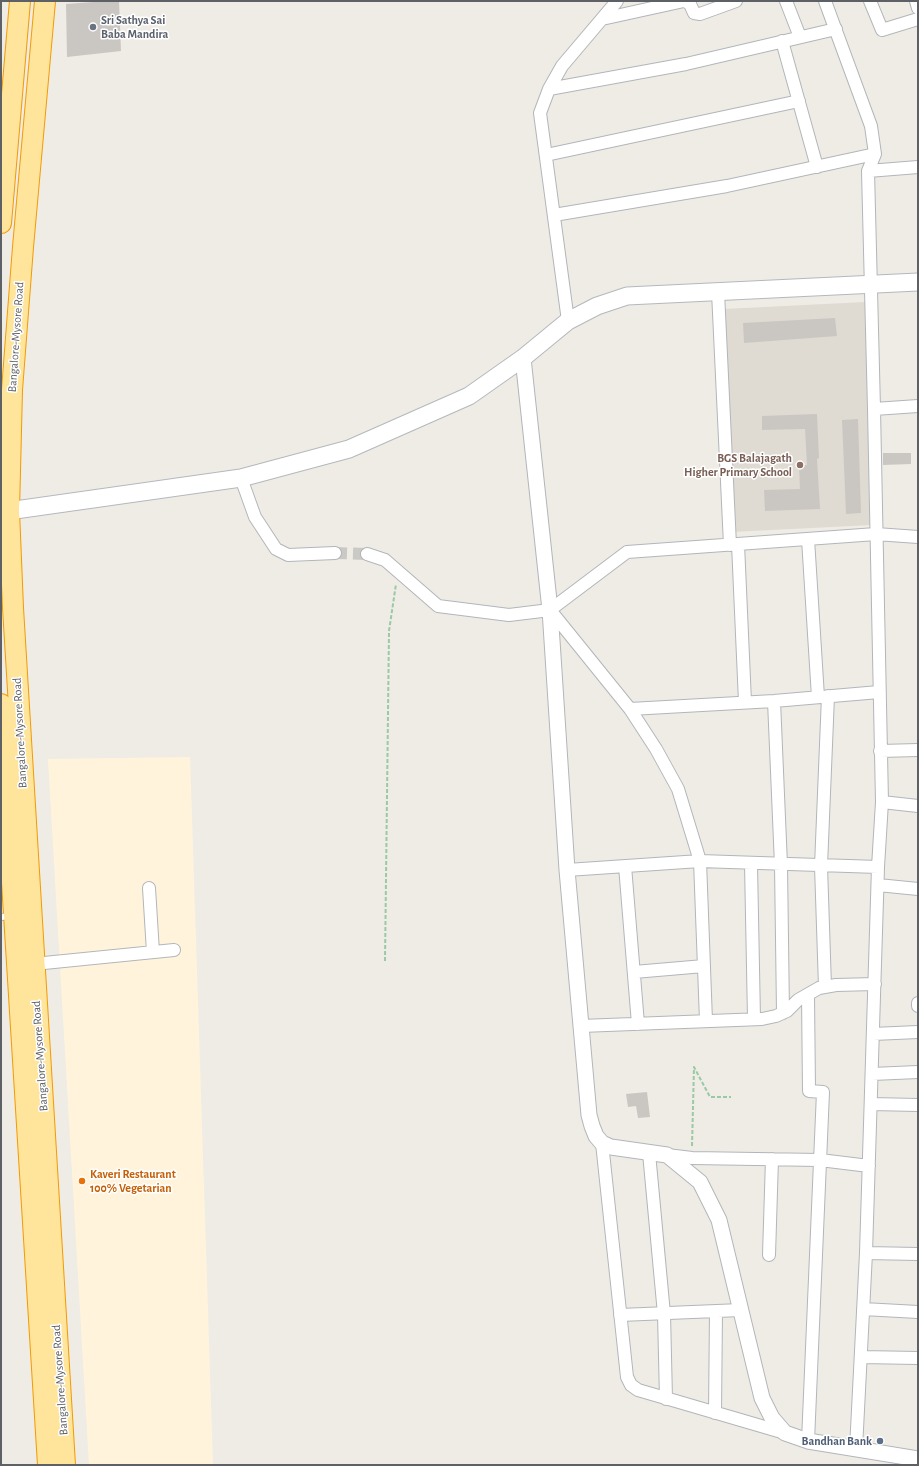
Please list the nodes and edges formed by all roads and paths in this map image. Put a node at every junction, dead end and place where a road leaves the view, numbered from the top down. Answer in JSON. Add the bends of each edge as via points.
{"nodes":[{"id":1,"x":20,"y":1,"type":"edge"},
{"id":2,"x":45,"y":1,"type":"edge"},
{"id":3,"x":617,"y":1,"type":"edge"},
{"id":4,"x":684,"y":1,"type":"edge"},
{"id":5,"x":736,"y":1,"type":"edge"},
{"id":6,"x":786,"y":1,"type":"edge"},
{"id":7,"x":826,"y":1,"type":"edge"},
{"id":8,"x":870,"y":1,"type":"edge"},
{"id":9,"x":916,"y":1,"type":"edge"},
{"id":10,"x":918,"y":8,"type":"edge"},
{"id":11,"x":602,"y":19,"type":"junction"},
{"id":12,"x":918,"y":19,"type":"edge"},
{"id":13,"x":836,"y":29,"type":"junction"},
{"id":14,"x":800,"y":37,"type":"junction"},
{"id":15,"x":782,"y":41,"type":"junction"},
{"id":16,"x":549,"y":89,"type":"junction"},
{"id":17,"x":799,"y":101,"type":"junction"},
{"id":18,"x":6,"y":102,"type":"edge"},
{"id":19,"x":875,"y":154,"type":"junction"},
{"id":20,"x":546,"y":155,"type":"junction"},
{"id":21,"x":817,"y":167,"type":"junction"},
{"id":22,"x":918,"y":167,"type":"edge"},
{"id":23,"x":868,"y":171,"type":"junction"},
{"id":24,"x":554,"y":216,"type":"junction"},
{"id":25,"x":1,"y":223,"type":"edge"},
{"id":26,"x":918,"y":282,"type":"edge"},
{"id":27,"x":871,"y":285,"type":"junction"},
{"id":28,"x":718,"y":292,"type":"junction"},
{"id":29,"x":568,"y":321,"type":"junction"},
{"id":30,"x":523,"y":358,"type":"junction"},
{"id":31,"x":918,"y":406,"type":"edge"},
{"id":32,"x":874,"y":409,"type":"junction"},
{"id":33,"x":241,"y":478,"type":"junction"},
{"id":34,"x":5,"y":511,"type":"edge"},
{"id":35,"x":876,"y":534,"type":"junction"},
{"id":36,"x":918,"y":537,"type":"edge"},
{"id":37,"x":808,"y":539,"type":"junction"},
{"id":38,"x":734,"y":544,"type":"junction"},
{"id":39,"x":335,"y":553,"type":"tunnel mouth"},
{"id":40,"x":367,"y":554,"type":"tunnel mouth"},
{"id":41,"x":402,"y":575,"type":"junction"},
{"id":42,"x":550,"y":610,"type":"junction"},
{"id":43,"x":879,"y":692,"type":"junction"},
{"id":44,"x":823,"y":697,"type":"junction"},
{"id":45,"x":774,"y":701,"type":"junction"},
{"id":46,"x":745,"y":702,"type":"junction"},
{"id":47,"x":1,"y":704,"type":"edge"},
{"id":48,"x":630,"y":709,"type":"junction"},
{"id":49,"x":918,"y":750,"type":"edge"},
{"id":50,"x":880,"y":751,"type":"junction"},
{"id":51,"x":882,"y":802,"type":"junction"},
{"id":52,"x":918,"y":806,"type":"edge"},
{"id":53,"x":5,"y":826,"type":"edge"},
{"id":54,"x":16,"y":852,"type":"junction"},
{"id":55,"x":700,"y":861,"type":"junction"},
{"id":56,"x":752,"y":864,"type":"junction"},
{"id":57,"x":781,"y":865,"type":"junction"},
{"id":58,"x":626,"y":866,"type":"junction"},
{"id":59,"x":821,"y":866,"type":"junction"},
{"id":60,"x":878,"y":867,"type":"junction"},
{"id":61,"x":567,"y":870,"type":"junction"},
{"id":62,"x":878,"y":884,"type":"junction"},
{"id":63,"x":149,"y":888,"type":"dead end"},
{"id":64,"x":918,"y":889,"type":"edge"},
{"id":65,"x":8,"y":916,"type":"edge"},
{"id":66,"x":174,"y":950,"type":"dead end"},
{"id":67,"x":153,"y":952,"type":"junction"},
{"id":68,"x":385,"y":961,"type":"dead end"},
{"id":69,"x":34,"y":964,"type":"junction"},
{"id":70,"x":704,"y":966,"type":"junction"},
{"id":71,"x":634,"y":972,"type":"junction"},
{"id":72,"x":875,"y":984,"type":"junction"},
{"id":73,"x":825,"y":987,"type":"junction"},
{"id":74,"x":808,"y":995,"type":"junction"},
{"id":75,"x":783,"y":1013,"type":"junction"},
{"id":76,"x":754,"y":1019,"type":"junction"},
{"id":77,"x":706,"y":1021,"type":"junction"},
{"id":78,"x":638,"y":1024,"type":"junction"},
{"id":79,"x":581,"y":1026,"type":"junction"},
{"id":80,"x":918,"y":1032,"type":"edge"},
{"id":81,"x":874,"y":1034,"type":"junction"},
{"id":82,"x":918,"y":1072,"type":"edge"},
{"id":83,"x":872,"y":1074,"type":"junction"},
{"id":84,"x":731,"y":1097,"type":"dead end"},
{"id":85,"x":871,"y":1104,"type":"junction"},
{"id":86,"x":918,"y":1105,"type":"edge"},
{"id":87,"x":692,"y":1138,"type":"dead end"},
{"id":88,"x":602,"y":1143,"type":"junction"},
{"id":89,"x":649,"y":1153,"type":"junction"},
{"id":90,"x":667,"y":1155,"type":"junction"},
{"id":91,"x":772,"y":1159,"type":"junction"},
{"id":92,"x":820,"y":1160,"type":"junction"},
{"id":93,"x":869,"y":1166,"type":"junction"},
{"id":94,"x":866,"y":1253,"type":"junction"},
{"id":95,"x":918,"y":1254,"type":"edge"},
{"id":96,"x":769,"y":1255,"type":"dead end"},
{"id":97,"x":864,"y":1309,"type":"junction"},
{"id":98,"x":741,"y":1310,"type":"junction"},
{"id":99,"x":716,"y":1311,"type":"junction"},
{"id":100,"x":918,"y":1312,"type":"edge"},
{"id":101,"x":664,"y":1314,"type":"junction"},
{"id":102,"x":620,"y":1316,"type":"junction"},
{"id":103,"x":861,"y":1357,"type":"junction"},
{"id":104,"x":918,"y":1358,"type":"edge"},
{"id":105,"x":666,"y":1399,"type":"junction"},
{"id":106,"x":716,"y":1413,"type":"junction"},
{"id":107,"x":785,"y":1433,"type":"junction"},
{"id":108,"x":808,"y":1440,"type":"junction"},
{"id":109,"x":856,"y":1449,"type":"junction"},
{"id":110,"x":918,"y":1459,"type":"edge"},
{"id":111,"x":48,"y":1465,"type":"edge"},
{"id":112,"x":65,"y":1465,"type":"edge"}],
"edges":[{"from":1,"to":18,"type":"highway"},
{"from":2,"to":34,"type":"highway","name":"Bangalore-Mysore Road","via":[[23,247]]},
{"from":3,"to":11,"type":"street"},
{"from":4,"to":5,"type":"street","via":[[690,4],[694,13],[700,14]]},
{"from":4,"to":11,"type":"street"},
{"from":6,"to":14,"type":"street"},
{"from":7,"to":13,"type":"street"},
{"from":8,"to":12,"type":"street","via":[[882,30]]},
{"from":9,"to":10,"type":"street"},
{"from":11,"to":16,"type":"street","via":[[562,66]]},
{"from":13,"to":14,"type":"street"},
{"from":13,"to":19,"type":"street","via":[[871,126]]},
{"from":14,"to":15,"type":"street"},
{"from":15,"to":16,"type":"street","via":[[686,64]]},
{"from":15,"to":17,"type":"street"},
{"from":16,"to":20,"type":"street","via":[[540,113]]},
{"from":17,"to":20,"type":"street"},
{"from":17,"to":21,"type":"street"},
{"from":18,"to":25,"type":"highway"},
{"from":19,"to":21,"type":"street"},
{"from":19,"to":23,"type":"street"},
{"from":20,"to":24,"type":"street"},
{"from":21,"to":24,"type":"street","via":[[727,186]]},
{"from":22,"to":23,"type":"street"},
{"from":23,"to":27,"type":"street"},
{"from":24,"to":29,"type":"street"},
{"from":26,"to":27,"type":"main road"},
{"from":27,"to":28,"type":"main road"},
{"from":27,"to":32,"type":"street"},
{"from":28,"to":29,"type":"main road","via":[[627,296],[597,306]]},
{"from":28,"to":38,"type":"street"},
{"from":29,"to":30,"type":"main road"},
{"from":30,"to":33,"type":"main road","via":[[469,396],[349,449]]},
{"from":30,"to":42,"type":"street"},
{"from":31,"to":32,"type":"street"},
{"from":32,"to":35,"type":"street"},
{"from":33,"to":34,"type":"main road"},
{"from":33,"to":39,"type":"street","via":[[255,516],[276,549],[288,555]]},
{"from":34,"to":54,"type":"highway","name":"Bangalore-Mysore Road","via":[[13,616]]},
{"from":35,"to":36,"type":"street"},
{"from":35,"to":37,"type":"street"},
{"from":35,"to":43,"type":"street"},
{"from":37,"to":38,"type":"street"},
{"from":37,"to":44,"type":"street"},
{"from":38,"to":42,"type":"street","via":[[627,552]]},
{"from":38,"to":46,"type":"street"},
{"from":40,"to":41,"type":"street","via":[[385,560]]},
{"from":41,"to":42,"type":"street","via":[[438,606],[509,615]]},
{"from":41,"to":68,"type":"path","via":[[395,586],[389,631]]},
{"from":42,"to":48,"type":"street"},
{"from":42,"to":61,"type":"street"},
{"from":43,"to":44,"type":"street"},
{"from":43,"to":50,"type":"street"},
{"from":44,"to":45,"type":"street"},
{"from":44,"to":59,"type":"street"},
{"from":45,"to":46,"type":"street"},
{"from":45,"to":57,"type":"street"},
{"from":46,"to":48,"type":"street"},
{"from":47,"to":53,"type":"highway","name":"Bangalore-Mysore Road"},
{"from":48,"to":55,"type":"street","via":[[678,789]]},
{"from":49,"to":50,"type":"street"},
{"from":50,"to":51,"type":"street"},
{"from":51,"to":52,"type":"street"},
{"from":51,"to":60,"type":"street"},
{"from":53,"to":54,"type":"highway","name":"Bangalore-Mysore Road"},
{"from":54,"to":65,"type":"highway","name":"Bangalore-Mysore Road"},
{"from":54,"to":69,"type":"highway","name":"Bangalore-Mysore Road"},
{"from":55,"to":56,"type":"street"},
{"from":55,"to":58,"type":"street"},
{"from":55,"to":70,"type":"street"},
{"from":56,"to":57,"type":"street"},
{"from":56,"to":76,"type":"street"},
{"from":57,"to":59,"type":"street"},
{"from":57,"to":75,"type":"street"},
{"from":58,"to":61,"type":"street"},
{"from":58,"to":71,"type":"street"},
{"from":59,"to":60,"type":"street"},
{"from":59,"to":73,"type":"street"},
{"from":60,"to":62,"type":"street"},
{"from":61,"to":79,"type":"street"},
{"from":62,"to":64,"type":"street"},
{"from":62,"to":72,"type":"street"},
{"from":63,"to":67,"type":"street"},
{"from":65,"to":111,"type":"highway","name":"Bangalore-Mysore Road"},
{"from":66,"to":67,"type":"street"},
{"from":67,"to":69,"type":"street"},
{"from":69,"to":112,"type":"highway","name":"Bangalore-Mysore Road"},
{"from":70,"to":71,"type":"street"},
{"from":70,"to":77,"type":"street"},
{"from":71,"to":78,"type":"street"},
{"from":72,"to":73,"type":"street"},
{"from":72,"to":81,"type":"street"},
{"from":73,"to":74,"type":"street"},
{"from":74,"to":75,"type":"street"},
{"from":74,"to":92,"type":"street","via":[[809,1090],[823,1092]]},
{"from":75,"to":76,"type":"street"},
{"from":76,"to":77,"type":"street"},
{"from":77,"to":78,"type":"street"},
{"from":78,"to":79,"type":"street"},
{"from":79,"to":88,"type":"street","via":[[589,1115],[596,1136]]},
{"from":80,"to":81,"type":"street"},
{"from":81,"to":83,"type":"street"},
{"from":82,"to":83,"type":"street"},
{"from":83,"to":85,"type":"street"},
{"from":84,"to":87,"type":"path","via":[[710,1096],[694,1067]]},
{"from":85,"to":86,"type":"street"},
{"from":85,"to":93,"type":"street"},
{"from":88,"to":89,"type":"street","via":[[611,1147]]},
{"from":88,"to":102,"type":"street"},
{"from":89,"to":90,"type":"street"},
{"from":89,"to":101,"type":"street"},
{"from":90,"to":91,"type":"street","via":[[692,1158]]},
{"from":90,"to":98,"type":"street","via":[[700,1182],[718,1220]]},
{"from":91,"to":92,"type":"street"},
{"from":91,"to":96,"type":"street"},
{"from":92,"to":93,"type":"street"},
{"from":92,"to":108,"type":"street"},
{"from":93,"to":94,"type":"street"},
{"from":94,"to":95,"type":"street"},
{"from":94,"to":97,"type":"street"},
{"from":97,"to":100,"type":"street"},
{"from":97,"to":103,"type":"street"},
{"from":98,"to":99,"type":"street"},
{"from":98,"to":107,"type":"street","via":[[762,1398],[772,1418]]},
{"from":99,"to":101,"type":"street"},
{"from":99,"to":106,"type":"street"},
{"from":101,"to":102,"type":"street"},
{"from":101,"to":105,"type":"street"},
{"from":102,"to":105,"type":"street","via":[[627,1377],[631,1385],[638,1390]]},
{"from":103,"to":104,"type":"street"},
{"from":103,"to":109,"type":"street"},
{"from":105,"to":106,"type":"street"},
{"from":106,"to":107,"type":"street"},
{"from":107,"to":108,"type":"street"},
{"from":108,"to":109,"type":"street"},
{"from":109,"to":110,"type":"street"}]}
